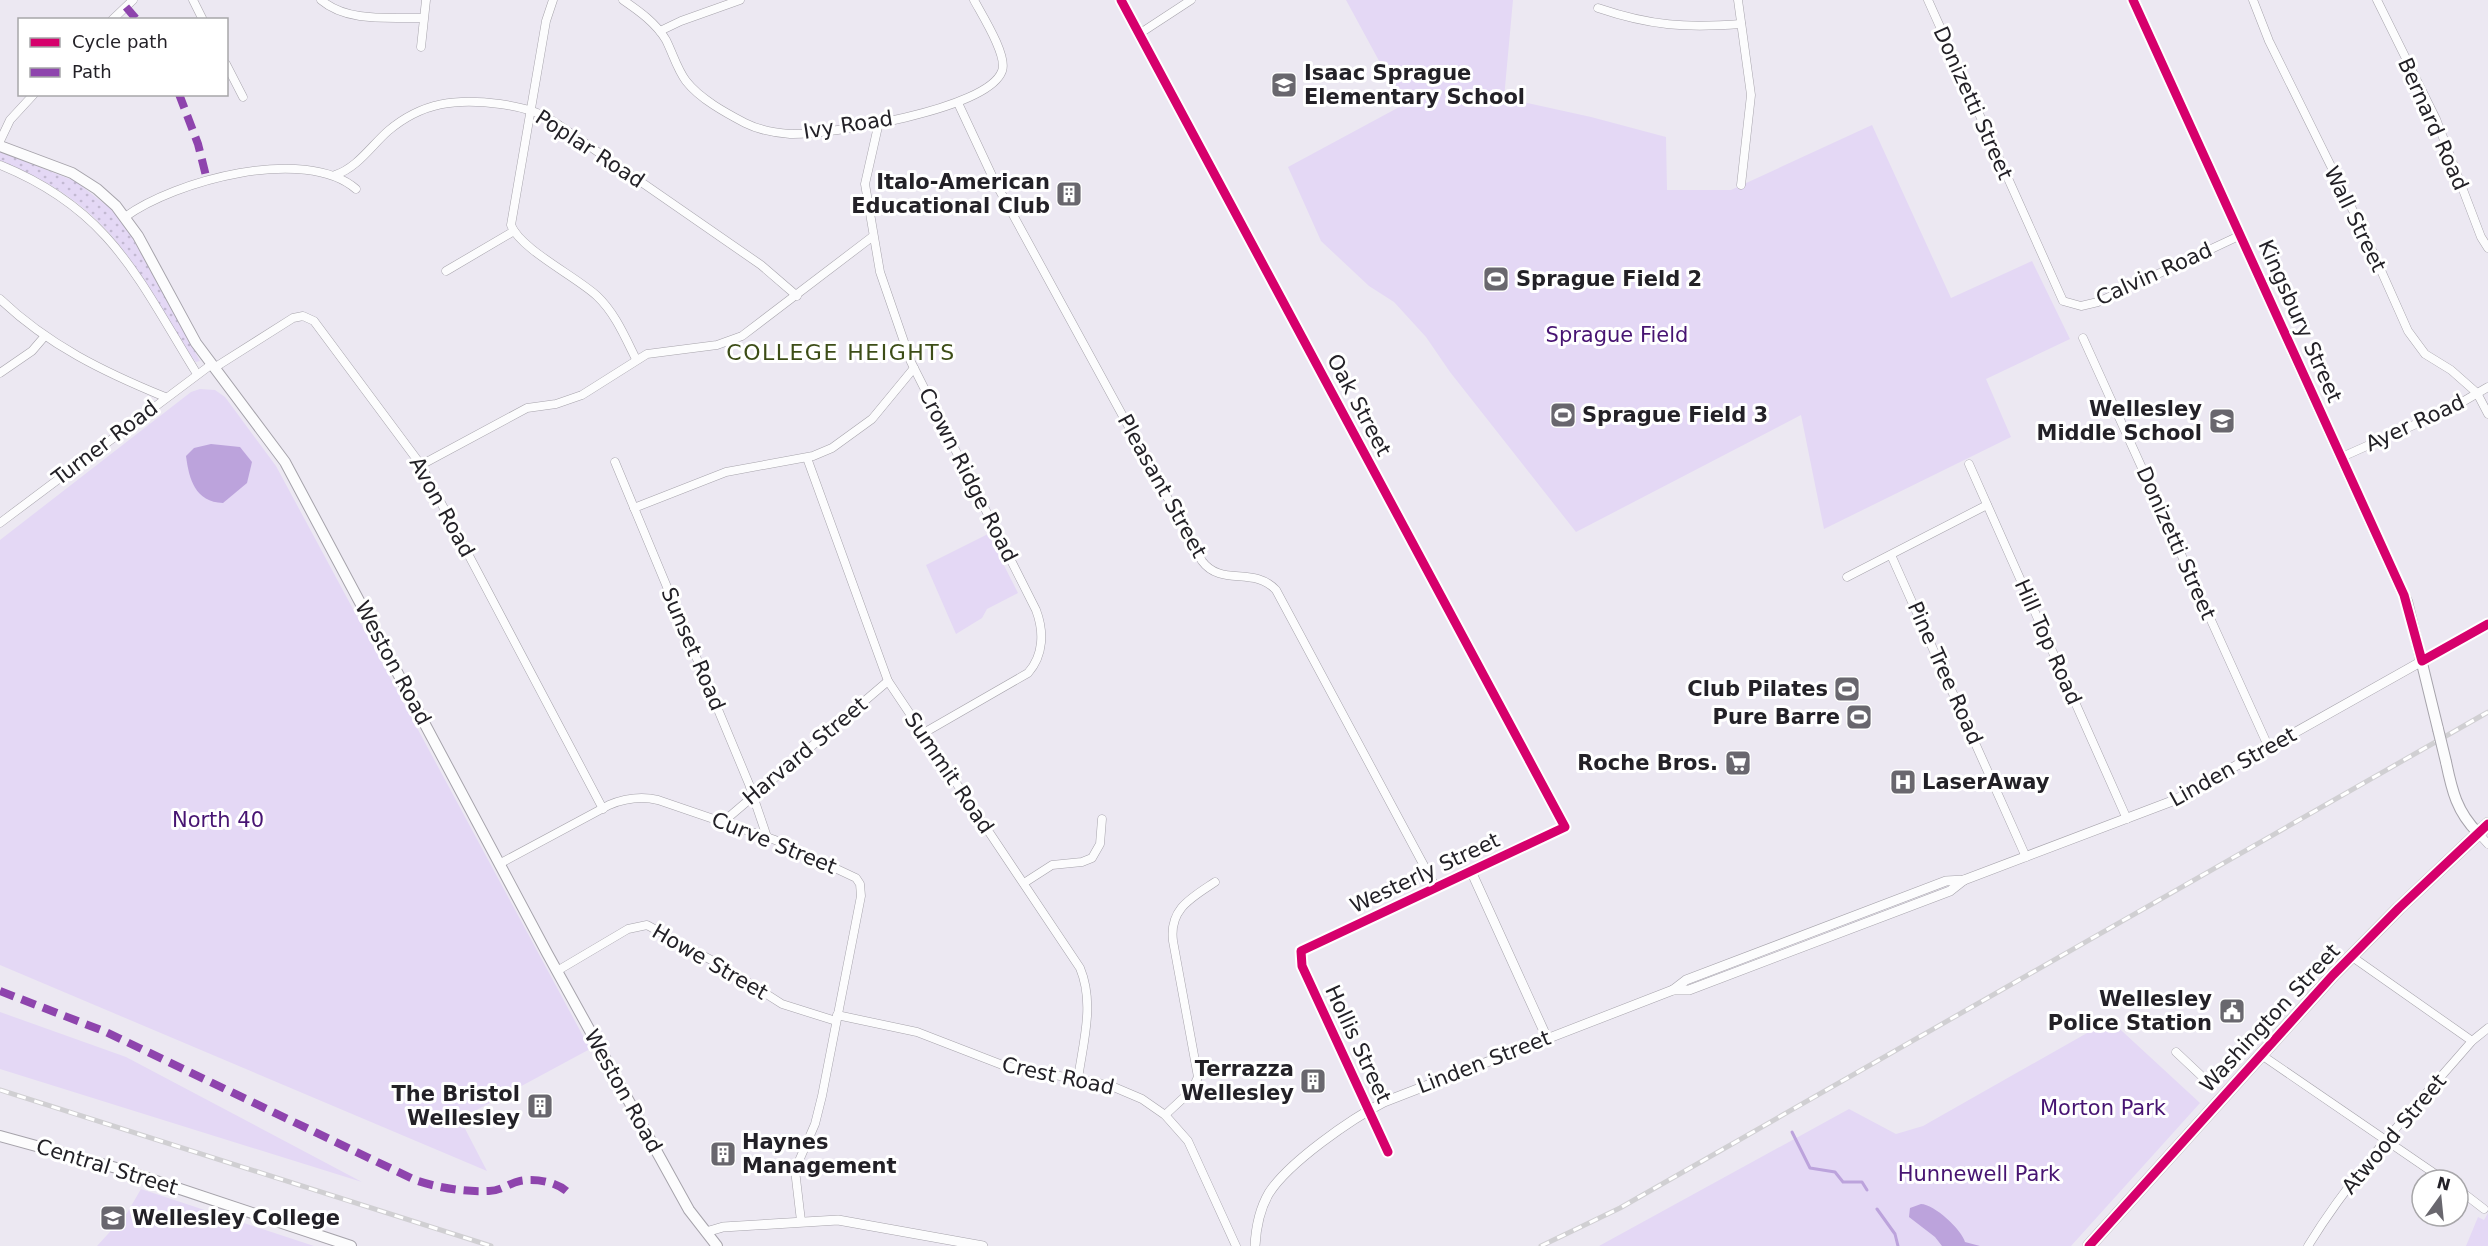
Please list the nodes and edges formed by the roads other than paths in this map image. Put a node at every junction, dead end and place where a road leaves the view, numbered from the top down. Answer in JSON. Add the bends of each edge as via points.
{"nodes":[{"id":1,"x":134,"y":0,"type":"edge"},
{"id":2,"x":193,"y":0,"type":"edge"},
{"id":3,"x":321,"y":0,"type":"edge"},
{"id":4,"x":426,"y":0,"type":"edge"},
{"id":5,"x":553,"y":0,"type":"edge"},
{"id":6,"x":623,"y":0,"type":"edge"},
{"id":7,"x":740,"y":0,"type":"edge"},
{"id":8,"x":974,"y":0,"type":"edge"},
{"id":9,"x":1121,"y":0,"type":"edge"},
{"id":10,"x":1191,"y":0,"type":"edge"},
{"id":11,"x":1738,"y":0,"type":"edge"},
{"id":12,"x":1928,"y":0,"type":"edge"},
{"id":13,"x":2133,"y":0,"type":"edge"},
{"id":14,"x":2253,"y":0,"type":"edge"},
{"id":15,"x":2377,"y":0,"type":"edge"},
{"id":16,"x":1598,"y":8,"type":"dead end"},
{"id":17,"x":114,"y":18,"type":"edge"},
{"id":18,"x":202,"y":18,"type":"edge"},
{"id":19,"x":423,"y":18,"type":"junction"},
{"id":20,"x":1742,"y":24,"type":"junction"},
{"id":21,"x":660,"y":32,"type":"junction"},
{"id":22,"x":1139,"y":34,"type":"junction"},
{"id":23,"x":421,"y":47,"type":"dead end"},
{"id":24,"x":228,"y":68,"type":"edge"},
{"id":25,"x":32,"y":96,"type":"edge"},
{"id":26,"x":243,"y":98,"type":"dead end"},
{"id":27,"x":958,"y":103,"type":"junction"},
{"id":28,"x":531,"y":110,"type":"junction"},
{"id":29,"x":879,"y":122,"type":"junction"},
{"id":30,"x":0,"y":141,"type":"edge"},
{"id":31,"x":0,"y":146,"type":"edge"},
{"id":32,"x":0,"y":165,"type":"edge"},
{"id":33,"x":335,"y":175,"type":"junction"},
{"id":34,"x":1741,"y":185,"type":"dead end"},
{"id":35,"x":356,"y":189,"type":"dead end"},
{"id":36,"x":125,"y":217,"type":"junction"},
{"id":37,"x":514,"y":231,"type":"junction"},
{"id":38,"x":2241,"y":235,"type":"junction"},
{"id":39,"x":872,"y":237,"type":"junction"},
{"id":40,"x":2488,"y":248,"type":"edge"},
{"id":41,"x":446,"y":271,"type":"dead end"},
{"id":42,"x":797,"y":296,"type":"junction"},
{"id":43,"x":0,"y":299,"type":"edge"},
{"id":44,"x":2066,"y":302,"type":"joint"},
{"id":45,"x":44,"y":336,"type":"junction"},
{"id":46,"x":2083,"y":338,"type":"dead end"},
{"id":47,"x":636,"y":359,"type":"junction"},
{"id":48,"x":213,"y":366,"type":"junction"},
{"id":49,"x":914,"y":368,"type":"junction"},
{"id":50,"x":0,"y":373,"type":"edge"},
{"id":51,"x":197,"y":374,"type":"junction"},
{"id":52,"x":2488,"y":387,"type":"edge"},
{"id":53,"x":2477,"y":393,"type":"junction"},
{"id":54,"x":165,"y":397,"type":"junction"},
{"id":55,"x":2488,"y":414,"type":"edge"},
{"id":56,"x":2342,"y":457,"type":"junction"},
{"id":57,"x":807,"y":458,"type":"junction"},
{"id":58,"x":615,"y":462,"type":"dead end"},
{"id":59,"x":1969,"y":464,"type":"dead end"},
{"id":60,"x":421,"y":465,"type":"junction"},
{"id":61,"x":1987,"y":505,"type":"junction"},
{"id":62,"x":634,"y":508,"type":"junction"},
{"id":63,"x":0,"y":523,"type":"edge"},
{"id":64,"x":1891,"y":555,"type":"junction"},
{"id":65,"x":1847,"y":577,"type":"dead end"},
{"id":66,"x":2488,"y":624,"type":"edge"},
{"id":67,"x":2422,"y":661,"type":"junction"},
{"id":68,"x":888,"y":681,"type":"junction"},
{"id":69,"x":922,"y":734,"type":"junction"},
{"id":70,"x":2269,"y":748,"type":"junction"},
{"id":71,"x":753,"y":795,"type":"junction"},
{"id":72,"x":603,"y":809,"type":"junction"},
{"id":73,"x":1102,"y":819,"type":"dead end"},
{"id":74,"x":2127,"y":819,"type":"junction"},
{"id":75,"x":723,"y":822,"type":"junction"},
{"id":76,"x":2488,"y":824,"type":"edge"},
{"id":77,"x":1565,"y":827,"type":"joint"},
{"id":78,"x":2478,"y":833,"type":"junction"},
{"id":79,"x":767,"y":837,"type":"junction"},
{"id":80,"x":2488,"y":844,"type":"edge"},
{"id":81,"x":2026,"y":857,"type":"junction"},
{"id":82,"x":499,"y":864,"type":"junction"},
{"id":83,"x":1471,"y":871,"type":"junction"},
{"id":84,"x":1215,"y":882,"type":"dead end"},
{"id":85,"x":1024,"y":884,"type":"junction"},
{"id":86,"x":1436,"y":888,"type":"junction"},
{"id":87,"x":1301,"y":951,"type":"joint"},
{"id":88,"x":2351,"y":956,"type":"junction"},
{"id":89,"x":557,"y":971,"type":"junction"},
{"id":90,"x":837,"y":1018,"type":"junction"},
{"id":91,"x":2488,"y":1028,"type":"edge"},
{"id":92,"x":1547,"y":1038,"type":"junction"},
{"id":93,"x":2472,"y":1041,"type":"junction"},
{"id":94,"x":2176,"y":1052,"type":"dead end"},
{"id":95,"x":2260,"y":1054,"type":"junction"},
{"id":96,"x":1078,"y":1079,"type":"junction"},
{"id":97,"x":2210,"y":1084,"type":"dead end"},
{"id":98,"x":1368,"y":1111,"type":"junction"},
{"id":99,"x":1165,"y":1115,"type":"junction"},
{"id":100,"x":0,"y":1136,"type":"edge"},
{"id":101,"x":2385,"y":1142,"type":"junction"},
{"id":102,"x":1388,"y":1152,"type":"dead end"},
{"id":103,"x":2425,"y":1168,"type":"edge"},
{"id":104,"x":2470,"y":1198,"type":"edge"},
{"id":105,"x":2484,"y":1209,"type":"dead end"},
{"id":106,"x":801,"y":1221,"type":"junction"},
{"id":107,"x":706,"y":1232,"type":"junction"},
{"id":108,"x":351,"y":1246,"type":"edge"},
{"id":109,"x":717,"y":1246,"type":"edge"},
{"id":110,"x":983,"y":1246,"type":"edge"},
{"id":111,"x":1236,"y":1246,"type":"edge"},
{"id":112,"x":1255,"y":1246,"type":"edge"},
{"id":113,"x":2089,"y":1246,"type":"edge"},
{"id":114,"x":2308,"y":1246,"type":"edge"}],
"edges":[{"from":1,"to":17,"type":"street"},
{"from":2,"to":18,"type":"street"},
{"from":3,"to":19,"type":"street","via":[[349,14]]},
{"from":4,"to":19,"type":"street"},
{"from":5,"to":28,"type":"street"},
{"from":6,"to":21,"type":"street","name":"Ivy Road"},
{"from":7,"to":21,"type":"street"},
{"from":8,"to":27,"type":"street","name":"Ivy Road","via":[[1004,66],[993,84]]},
{"from":9,"to":22,"type":"street","name":"Oak Street"},
{"from":10,"to":22,"type":"street"},
{"from":11,"to":20,"type":"street"},
{"from":12,"to":44,"type":"street","name":"Donizetti Street","via":[[2024,219]]},
{"from":13,"to":38,"type":"main road","name":"Kingsbury Street"},
{"from":14,"to":53,"type":"street","name":"Wall Street","via":[[2408,331],[2425,354]]},
{"from":15,"to":40,"type":"street","name":"Bernard Road","via":[[2436,119]]},
{"from":16,"to":20,"type":"street","via":[[1664,26]]},
{"from":19,"to":23,"type":"street"},
{"from":20,"to":34,"type":"street","via":[[1751,95]]},
{"from":21,"to":29,"type":"street","name":"Ivy Road","via":[[691,87],[752,126],[802,134]]},
{"from":22,"to":77,"type":"street","name":"Oak Street"},
{"from":24,"to":26,"type":"street"},
{"from":25,"to":30,"type":"street","via":[[10,120]]},
{"from":27,"to":29,"type":"street","name":"Ivy Road"},
{"from":27,"to":86,"type":"street","name":"Pleasant Street","via":[[994,180],[1198,555],[1216,573],[1257,577],[1276,590]]},
{"from":28,"to":33,"type":"street","name":"Poplar Road","via":[[469,100],[435,104],[394,126],[350,168]]},
{"from":28,"to":37,"type":"street","via":[[512,209]]},
{"from":28,"to":42,"type":"street","name":"Poplar Road","via":[[556,123],[727,241]]},
{"from":29,"to":39,"type":"street","name":"Crown Ridge Road","via":[[865,178]]},
{"from":31,"to":36,"type":"main road","name":"Weston Road","via":[[78,176],[107,197]]},
{"from":32,"to":51,"type":"street","via":[[62,196],[108,236]]},
{"from":33,"to":35,"type":"street"},
{"from":33,"to":36,"type":"street","via":[[289,168],[216,178],[164,194]]},
{"from":36,"to":48,"type":"main road","name":"Weston Road","via":[[184,324]]},
{"from":37,"to":41,"type":"street"},
{"from":37,"to":47,"type":"street","via":[[602,300]]},
{"from":38,"to":44,"type":"street","name":"Calvin Road","via":[[2098,302],[2081,306]]},
{"from":38,"to":56,"type":"main road","name":"Kingsbury Street"},
{"from":39,"to":42,"type":"street"},
{"from":39,"to":49,"type":"street","name":"Crown Ridge Road","via":[[880,272]]},
{"from":42,"to":47,"type":"street","via":[[733,341],[658,351]]},
{"from":43,"to":45,"type":"street"},
{"from":45,"to":50,"type":"street","via":[[32,351]]},
{"from":45,"to":54,"type":"street","via":[[96,367]]},
{"from":46,"to":70,"type":"street","name":"Donizetti Street"},
{"from":47,"to":60,"type":"street","via":[[582,395],[527,408]]},
{"from":48,"to":51,"type":"street","name":"Turner Road"},
{"from":48,"to":60,"type":"street","name":"Avon Road","via":[[288,320],[306,316],[321,330]]},
{"from":48,"to":82,"type":"main road","name":"Weston Road","via":[[296,480]]},
{"from":49,"to":57,"type":"street","via":[[866,425],[832,448]]},
{"from":49,"to":69,"type":"street","name":"Crown Ridge Road","via":[[1036,610],[1041,638],[1035,663],[1024,676]]},
{"from":51,"to":54,"type":"street","name":"Turner Road"},
{"from":52,"to":53,"type":"street","name":"Ayer Road"},
{"from":53,"to":55,"type":"street","name":"Wall Street"},
{"from":53,"to":56,"type":"street","name":"Ayer Road"},
{"from":54,"to":63,"type":"street","name":"Turner Road"},
{"from":56,"to":67,"type":"main road","name":"Kingsbury Street","via":[[2409,605]]},
{"from":57,"to":62,"type":"street","via":[[730,471]]},
{"from":57,"to":68,"type":"street","name":"Summit Road"},
{"from":58,"to":62,"type":"street","name":"Sunset Road"},
{"from":59,"to":61,"type":"street","name":"Hill Top Road"},
{"from":60,"to":72,"type":"street","name":"Avon Road"},
{"from":61,"to":64,"type":"street"},
{"from":61,"to":74,"type":"street","name":"Hill Top Road"},
{"from":62,"to":71,"type":"street","name":"Sunset Road"},
{"from":64,"to":65,"type":"street"},
{"from":64,"to":81,"type":"street","name":"Pine Tree Road"},
{"from":66,"to":67,"type":"street","name":"Linden Street"},
{"from":67,"to":70,"type":"street","name":"Linden Street"},
{"from":67,"to":78,"type":"main road","name":"Kingsbury Street","bridge":true,"via":[[2455,800]]},
{"from":68,"to":69,"type":"street","name":"Summit Road"},
{"from":68,"to":71,"type":"street","name":"Harvard Street"},
{"from":69,"to":85,"type":"street","name":"Summit Road"},
{"from":70,"to":74,"type":"street","name":"Linden Street","via":[[2175,800]]},
{"from":71,"to":75,"type":"street","name":"Harvard Street"},
{"from":71,"to":79,"type":"street","name":"Sunset Road"},
{"from":72,"to":75,"type":"street","name":"Curve Street","via":[[625,799],[648,798]]},
{"from":72,"to":82,"type":"street","name":"Curve Street"},
{"from":73,"to":85,"type":"street","via":[[1100,844],[1092,858],[1052,865]]},
{"from":74,"to":81,"type":"street","name":"Linden Street"},
{"from":75,"to":79,"type":"street","name":"Curve Street"},
{"from":76,"to":78,"type":"main road","name":"Washington Street"},
{"from":77,"to":83,"type":"street","name":"Westerly Street"},
{"from":78,"to":80,"type":"street"},
{"from":78,"to":88,"type":"main road","name":"Washington Street"},
{"from":79,"to":90,"type":"street","name":"Curve Street","via":[[850,874],[860,884],[861,896]]},
{"from":81,"to":92,"type":"street","name":"Linden Street","via":[[1964,880],[1950,891],[1689,990],[1672,990]]},
{"from":82,"to":89,"type":"main road","name":"Weston Road"},
{"from":83,"to":86,"type":"street","name":"Westerly Street"},
{"from":83,"to":92,"type":"street"},
{"from":84,"to":99,"type":"street","via":[[1184,903],[1174,921],[1173,941],[1197,1077],[1192,1090]]},
{"from":85,"to":96,"type":"street","name":"Summit Road","via":[[1072,953],[1085,981],[1088,1016]]},
{"from":86,"to":87,"type":"street","name":"Westerly Street"},
{"from":87,"to":98,"type":"street","name":"Hollis Street","via":[[1302,966]]},
{"from":88,"to":93,"type":"street"},
{"from":88,"to":95,"type":"main road","name":"Washington Street"},
{"from":89,"to":90,"type":"street","name":"Howe Street","via":[[633,927],[646,925],[787,1006]]},
{"from":89,"to":107,"type":"main road","name":"Weston Road","via":[[689,1210]]},
{"from":90,"to":96,"type":"street","name":"Crest Road","via":[[917,1032],[1005,1066]]},
{"from":90,"to":106,"type":"street","name":"Curve Street","via":[[816,1119],[795,1170]]},
{"from":91,"to":93,"type":"street","name":"Atwood Street"},
{"from":92,"to":98,"type":"street","name":"Linden Street","via":[[1422,1085]]},
{"from":93,"to":101,"type":"street","name":"Atwood Street"},
{"from":94,"to":97,"type":"street"},
{"from":95,"to":101,"type":"street"},
{"from":95,"to":113,"type":"main road","name":"Washington Street"},
{"from":96,"to":99,"type":"street","name":"Crest Road","via":[[1129,1092]]},
{"from":98,"to":102,"type":"street","name":"Hollis Street"},
{"from":98,"to":112,"type":"street","name":"Linden Street","via":[[1277,1182],[1260,1213]]},
{"from":99,"to":111,"type":"street","name":"Crest Road","via":[[1192,1148]]},
{"from":100,"to":108,"type":"main road","name":"Central Street","via":[[120,1169]]},
{"from":101,"to":103,"type":"street"},
{"from":101,"to":114,"type":"street","name":"Atwood Street","via":[[2336,1203]]},
{"from":104,"to":105,"type":"street"},
{"from":106,"to":107,"type":"street","via":[[723,1227]]},
{"from":106,"to":110,"type":"street","via":[[843,1220]]},
{"from":107,"to":109,"type":"main road","name":"Weston Road"}]}
